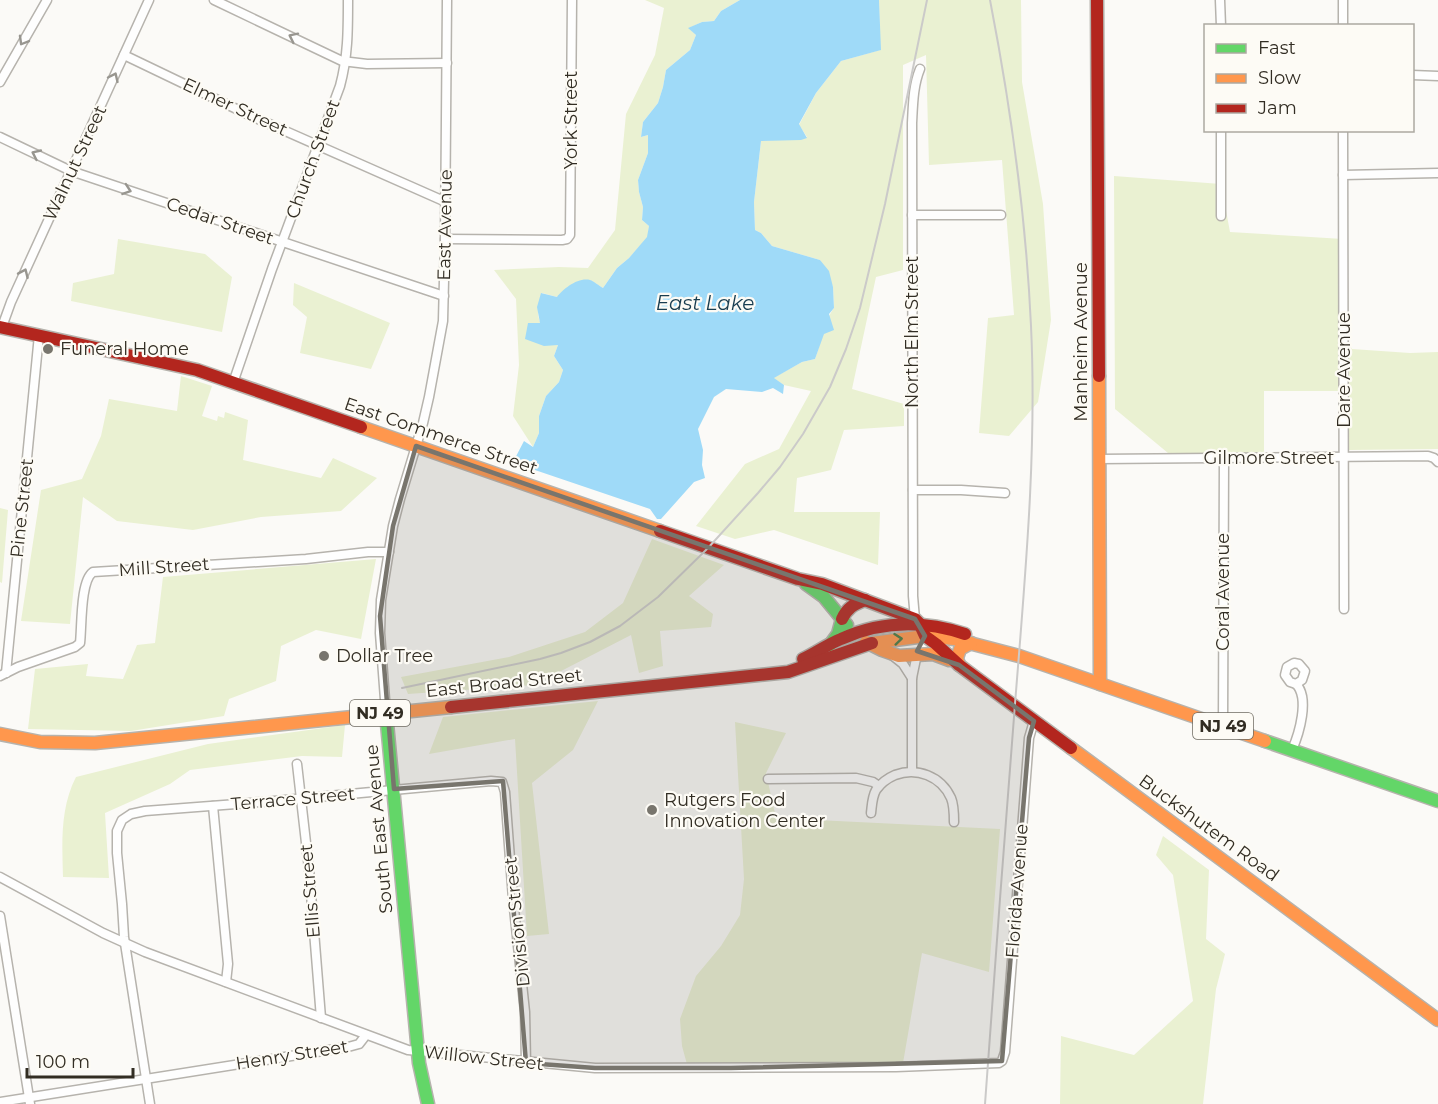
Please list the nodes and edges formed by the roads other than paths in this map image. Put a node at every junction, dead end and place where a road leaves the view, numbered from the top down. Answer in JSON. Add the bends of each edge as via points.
{"nodes":[{"id":1,"x":47,"y":0,"type":"edge"},
{"id":2,"x":149,"y":0,"type":"edge"},
{"id":3,"x":214,"y":0,"type":"edge"},
{"id":4,"x":348,"y":0,"type":"edge"},
{"id":5,"x":447,"y":0,"type":"edge"},
{"id":6,"x":572,"y":0,"type":"edge"},
{"id":7,"x":1097,"y":0,"type":"edge"},
{"id":8,"x":1220,"y":0,"type":"edge"},
{"id":9,"x":1343,"y":0,"type":"edge"},
{"id":10,"x":1221,"y":24,"type":"edge"},
{"id":11,"x":1343,"y":24,"type":"edge"},
{"id":12,"x":124,"y":55,"type":"junction"},
{"id":13,"x":346,"y":62,"type":"junction"},
{"id":14,"x":447,"y":63,"type":"junction"},
{"id":15,"x":920,"y":69,"type":"dead end"},
{"id":16,"x":1414,"y":75,"type":"edge"},
{"id":17,"x":1438,"y":76,"type":"edge"},
{"id":18,"x":0,"y":82,"type":"edge"},
{"id":19,"x":1221,"y":132,"type":"edge"},
{"id":20,"x":1343,"y":132,"type":"edge"},
{"id":21,"x":0,"y":137,"type":"edge"},
{"id":22,"x":318,"y":146,"type":"junction"},
{"id":23,"x":71,"y":171,"type":"junction"},
{"id":24,"x":1438,"y":173,"type":"edge"},
{"id":25,"x":1343,"y":175,"type":"junction"},
{"id":26,"x":446,"y":202,"type":"junction"},
{"id":27,"x":912,"y":215,"type":"junction"},
{"id":28,"x":1001,"y":215,"type":"dead end"},
{"id":29,"x":1221,"y":216,"type":"dead end"},
{"id":30,"x":445,"y":239,"type":"junction"},
{"id":31,"x":283,"y":243,"type":"junction"},
{"id":32,"x":444,"y":296,"type":"junction"},
{"id":33,"x":1,"y":327,"type":"edge"},
{"id":34,"x":39,"y":335,"type":"junction"},
{"id":35,"x":233,"y":383,"type":"junction"},
{"id":36,"x":416,"y":446,"type":"junction"},
{"id":37,"x":1224,"y":458,"type":"junction"},
{"id":38,"x":1344,"y":458,"type":"junction"},
{"id":39,"x":1099,"y":459,"type":"junction"},
{"id":40,"x":1438,"y":461,"type":"edge"},
{"id":41,"x":913,"y":490,"type":"junction"},
{"id":42,"x":1005,"y":493,"type":"dead end"},
{"id":43,"x":389,"y":552,"type":"junction"},
{"id":44,"x":798,"y":579,"type":"junction"},
{"id":45,"x":913,"y":596,"type":"junction"},
{"id":46,"x":865,"y":600,"type":"junction"},
{"id":47,"x":1344,"y":609,"type":"dead end"},
{"id":48,"x":900,"y":612,"type":"junction"},
{"id":49,"x":842,"y":619,"type":"junction"},
{"id":50,"x":917,"y":621,"type":"junction"},
{"id":51,"x":854,"y":633,"type":"junction"},
{"id":52,"x":925,"y":636,"type":"junction"},
{"id":53,"x":970,"y":643,"type":"junction"},
{"id":54,"x":870,"y":644,"type":"junction"},
{"id":55,"x":882,"y":650,"type":"junction"},
{"id":56,"x":825,"y":651,"type":"junction"},
{"id":57,"x":1008,"y":652,"type":"junction"},
{"id":58,"x":917,"y":654,"type":"junction"},
{"id":59,"x":958,"y":664,"type":"junction"},
{"id":60,"x":3,"y":674,"type":"edge"},
{"id":61,"x":912,"y":678,"type":"junction"},
{"id":62,"x":1100,"y":684,"type":"junction"},
{"id":63,"x":1296,"y":684,"type":"dead end"},
{"id":64,"x":386,"y":713,"type":"junction"},
{"id":65,"x":1034,"y":721,"type":"junction"},
{"id":66,"x":1223,"y":726,"type":"junction"},
{"id":67,"x":0,"y":734,"type":"edge"},
{"id":68,"x":1292,"y":750,"type":"junction"},
{"id":69,"x":297,"y":764,"type":"dead end"},
{"id":70,"x":912,"y":771,"type":"junction"},
{"id":71,"x":768,"y":779,"type":"dead end"},
{"id":72,"x":502,"y":782,"type":"joint"},
{"id":73,"x":879,"y":786,"type":"junction"},
{"id":74,"x":394,"y":789,"type":"junction"},
{"id":75,"x":301,"y":799,"type":"junction"},
{"id":76,"x":1438,"y":801,"type":"edge"},
{"id":77,"x":213,"y":806,"type":"junction"},
{"id":78,"x":871,"y":813,"type":"dead end"},
{"id":79,"x":954,"y":822,"type":"dead end"},
{"id":80,"x":0,"y":877,"type":"edge"},
{"id":81,"x":0,"y":916,"type":"edge"},
{"id":82,"x":125,"y":943,"type":"junction"},
{"id":83,"x":226,"y":982,"type":"junction"},
{"id":84,"x":321,"y":1018,"type":"junction"},
{"id":85,"x":1438,"y":1020,"type":"edge"},
{"id":86,"x":366,"y":1035,"type":"junction"},
{"id":87,"x":418,"y":1052,"type":"junction"},
{"id":88,"x":1002,"y":1061,"type":"joint"},
{"id":89,"x":526,"y":1063,"type":"junction"},
{"id":90,"x":146,"y":1079,"type":"junction"},
{"id":91,"x":29,"y":1101,"type":"edge"},
{"id":92,"x":0,"y":1102,"type":"edge"},
{"id":93,"x":150,"y":1104,"type":"edge"},
{"id":94,"x":428,"y":1104,"type":"edge"}],
"edges":[{"from":1,"to":18,"type":"street","one_way":true},
{"from":2,"to":12,"type":"street","name":"Walnut Street"},
{"from":13,"to":3,"type":"street","one_way":true},
{"from":4,"to":13,"type":"street","name":"Church Street"},
{"from":5,"to":14,"type":"street","name":"East Avenue"},
{"from":6,"to":30,"type":"street","name":"York Street","via":[[570,235],[562,240]]},
{"from":7,"to":39,"type":"main road","name":"Manheim Avenue"},
{"from":8,"to":10,"type":"street"},
{"from":9,"to":11,"type":"street"},
{"from":12,"to":22,"type":"street","name":"Elmer Street"},
{"from":23,"to":12,"type":"street","name":"Walnut Street","one_way":true},
{"from":13,"to":14,"type":"street"},
{"from":13,"to":22,"type":"street","name":"Church Street"},
{"from":14,"to":26,"type":"street","name":"East Avenue"},
{"from":15,"to":27,"type":"street","name":"North Elm Street","via":[[913,98]]},
{"from":16,"to":17,"type":"street"},
{"from":19,"to":29,"type":"street"},
{"from":20,"to":25,"type":"street","name":"Dare Avenue"},
{"from":23,"to":21,"type":"street","name":"Cedar Street","one_way":true},
{"from":22,"to":26,"type":"street","name":"Elmer Street"},
{"from":22,"to":31,"type":"street","name":"Church Street"},
{"from":23,"to":31,"type":"street","name":"Cedar Street","one_way":true},
{"from":33,"to":23,"type":"street","name":"Walnut Street","one_way":true},
{"from":24,"to":25,"type":"street"},
{"from":25,"to":38,"type":"street","name":"Dare Avenue"},
{"from":26,"to":30,"type":"street","name":"East Avenue"},
{"from":27,"to":28,"type":"street"},
{"from":27,"to":41,"type":"street","name":"North Elm Street"},
{"from":30,"to":32,"type":"street","name":"East Avenue"},
{"from":31,"to":32,"type":"street","name":"Cedar Street"},
{"from":31,"to":35,"type":"street","name":"Church Street"},
{"from":32,"to":36,"type":"street","name":"East Avenue","via":[[429,397]]},
{"from":33,"to":34,"type":"main road","name":"East Commerce Street"},
{"from":34,"to":35,"type":"main road","name":"East Commerce Street","via":[[197,370]]},
{"from":34,"to":60,"type":"street","name":"Pine Street"},
{"from":35,"to":36,"type":"main road","name":"East Commerce Street"},
{"from":36,"to":43,"type":"street","name":"South East Avenue"},
{"from":36,"to":44,"type":"main road","name":"East Commerce Street"},
{"from":37,"to":38,"type":"street","name":"Gilmore Street"},
{"from":37,"to":39,"type":"street","name":"Gilmore Street"},
{"from":37,"to":66,"type":"street","name":"Coral Avenue"},
{"from":38,"to":40,"type":"street","name":"Gilmore Street","via":[[1428,456]]},
{"from":38,"to":47,"type":"street","name":"Dare Avenue"},
{"from":39,"to":62,"type":"main road","name":"Manheim Avenue"},
{"from":41,"to":42,"type":"street"},
{"from":41,"to":45,"type":"street","name":"North Elm Street"},
{"from":43,"to":60,"type":"street","name":"Mill Street","via":[[93,572],[85,586],[80,643]]},
{"from":43,"to":64,"type":"street","name":"South East Avenue","via":[[380,616]]},
{"from":44,"to":46,"type":"main road","name":"East Commerce Street"},
{"from":44,"to":49,"type":"main road","via":[[825,597]]},
{"from":45,"to":48,"type":"street"},
{"from":45,"to":50,"type":"street","name":"North Elm Street"},
{"from":46,"to":48,"type":"main road","name":"East Commerce Street"},
{"from":46,"to":49,"type":"main road","via":[[850,606]]},
{"from":48,"to":50,"type":"main road","name":"East Commerce Street"},
{"from":49,"to":51,"type":"main road"},
{"from":49,"to":56,"type":"main road","via":[[838,634]]},
{"from":50,"to":51,"type":"main road","name":"East Broad Street","number":"NJ 49"},
{"from":50,"to":52,"type":"main road"},
{"from":50,"to":57,"type":"main road","number":"NJ 49","via":[[954,630]]},
{"from":51,"to":54,"type":"main road"},
{"from":51,"to":56,"type":"main road","name":"East Broad Street","number":"NJ 49"},
{"from":52,"to":53,"type":"main road","number":"NJ 49"},
{"from":54,"to":52,"type":"main road","name":"East Broad Street","number":"NJ 49","one_way":true},
{"from":52,"to":58,"type":"main road"},
{"from":52,"to":59,"type":"main road"},
{"from":53,"to":57,"type":"main road","number":"NJ 49"},
{"from":53,"to":59,"type":"main road","via":[[958,653]]},
{"from":54,"to":55,"type":"main road"},
{"from":54,"to":56,"type":"main road","name":"East Broad Street","number":"NJ 49"},
{"from":55,"to":58,"type":"main road","via":[[899,656]]},
{"from":55,"to":61,"type":"street","via":[[899,661]]},
{"from":56,"to":64,"type":"main road","name":"East Broad Street","number":"NJ 49","via":[[788,672]]},
{"from":57,"to":62,"type":"main road","number":"NJ 49"},
{"from":58,"to":59,"type":"main road","via":[[937,654]]},
{"from":58,"to":61,"type":"street"},
{"from":59,"to":65,"type":"main road","name":"Buckshutem Road"},
{"from":61,"to":70,"type":"street"},
{"from":62,"to":66,"type":"main road","number":"NJ 49"},
{"from":63,"to":68,"type":"street","via":[[1302,705],[1301,727]]},
{"from":64,"to":67,"type":"main road","name":"East Broad Street","number":"NJ 49","via":[[95,743],[40,742]]},
{"from":64,"to":74,"type":"main road","name":"South East Avenue"},
{"from":65,"to":85,"type":"main road","name":"Buckshutem Road"},
{"from":65,"to":88,"type":"street","name":"Florida Avenue","via":[[1029,738]]},
{"from":66,"to":68,"type":"main road","number":"NJ 49"},
{"from":68,"to":76,"type":"main road","number":"NJ 49"},
{"from":69,"to":75,"type":"street","name":"Ellis Street"},
{"from":70,"to":73,"type":"street"},
{"from":70,"to":79,"type":"street","via":[[930,776],[947,791]]},
{"from":71,"to":73,"type":"street","via":[[856,778]]},
{"from":72,"to":74,"type":"street","name":"Terrace Street"},
{"from":72,"to":89,"type":"street","name":"Division Street","via":[[525,1012]]},
{"from":73,"to":78,"type":"street"},
{"from":74,"to":75,"type":"street","name":"Terrace Street"},
{"from":74,"to":87,"type":"main road","name":"South East Avenue"},
{"from":75,"to":77,"type":"street","name":"Terrace Street"},
{"from":75,"to":84,"type":"street","name":"Ellis Street"},
{"from":77,"to":82,"type":"street","name":"Terrace Street","via":[[145,811],[122,820],[117,831],[117,853]]},
{"from":77,"to":83,"type":"street","via":[[228,964]]},
{"from":80,"to":82,"type":"street","name":"Willow Street"},
{"from":81,"to":91,"type":"street"},
{"from":82,"to":83,"type":"street","name":"Willow Street"},
{"from":82,"to":90,"type":"street"},
{"from":83,"to":84,"type":"street","name":"Willow Street"},
{"from":84,"to":86,"type":"street","name":"Willow Street"},
{"from":86,"to":87,"type":"street","name":"Willow Street"},
{"from":86,"to":90,"type":"street","name":"Henry Street","via":[[359,1044],[348,1047]]},
{"from":87,"to":89,"type":"street","name":"Willow Street"},
{"from":87,"to":94,"type":"main road","name":"South East Avenue"},
{"from":88,"to":89,"type":"street","name":"Willow Street","via":[[988,1065],[754,1068],[595,1068]]},
{"from":90,"to":91,"type":"street","name":"Henry Street"},
{"from":90,"to":93,"type":"street"},
{"from":91,"to":92,"type":"street","name":"Henry Street"}]}
